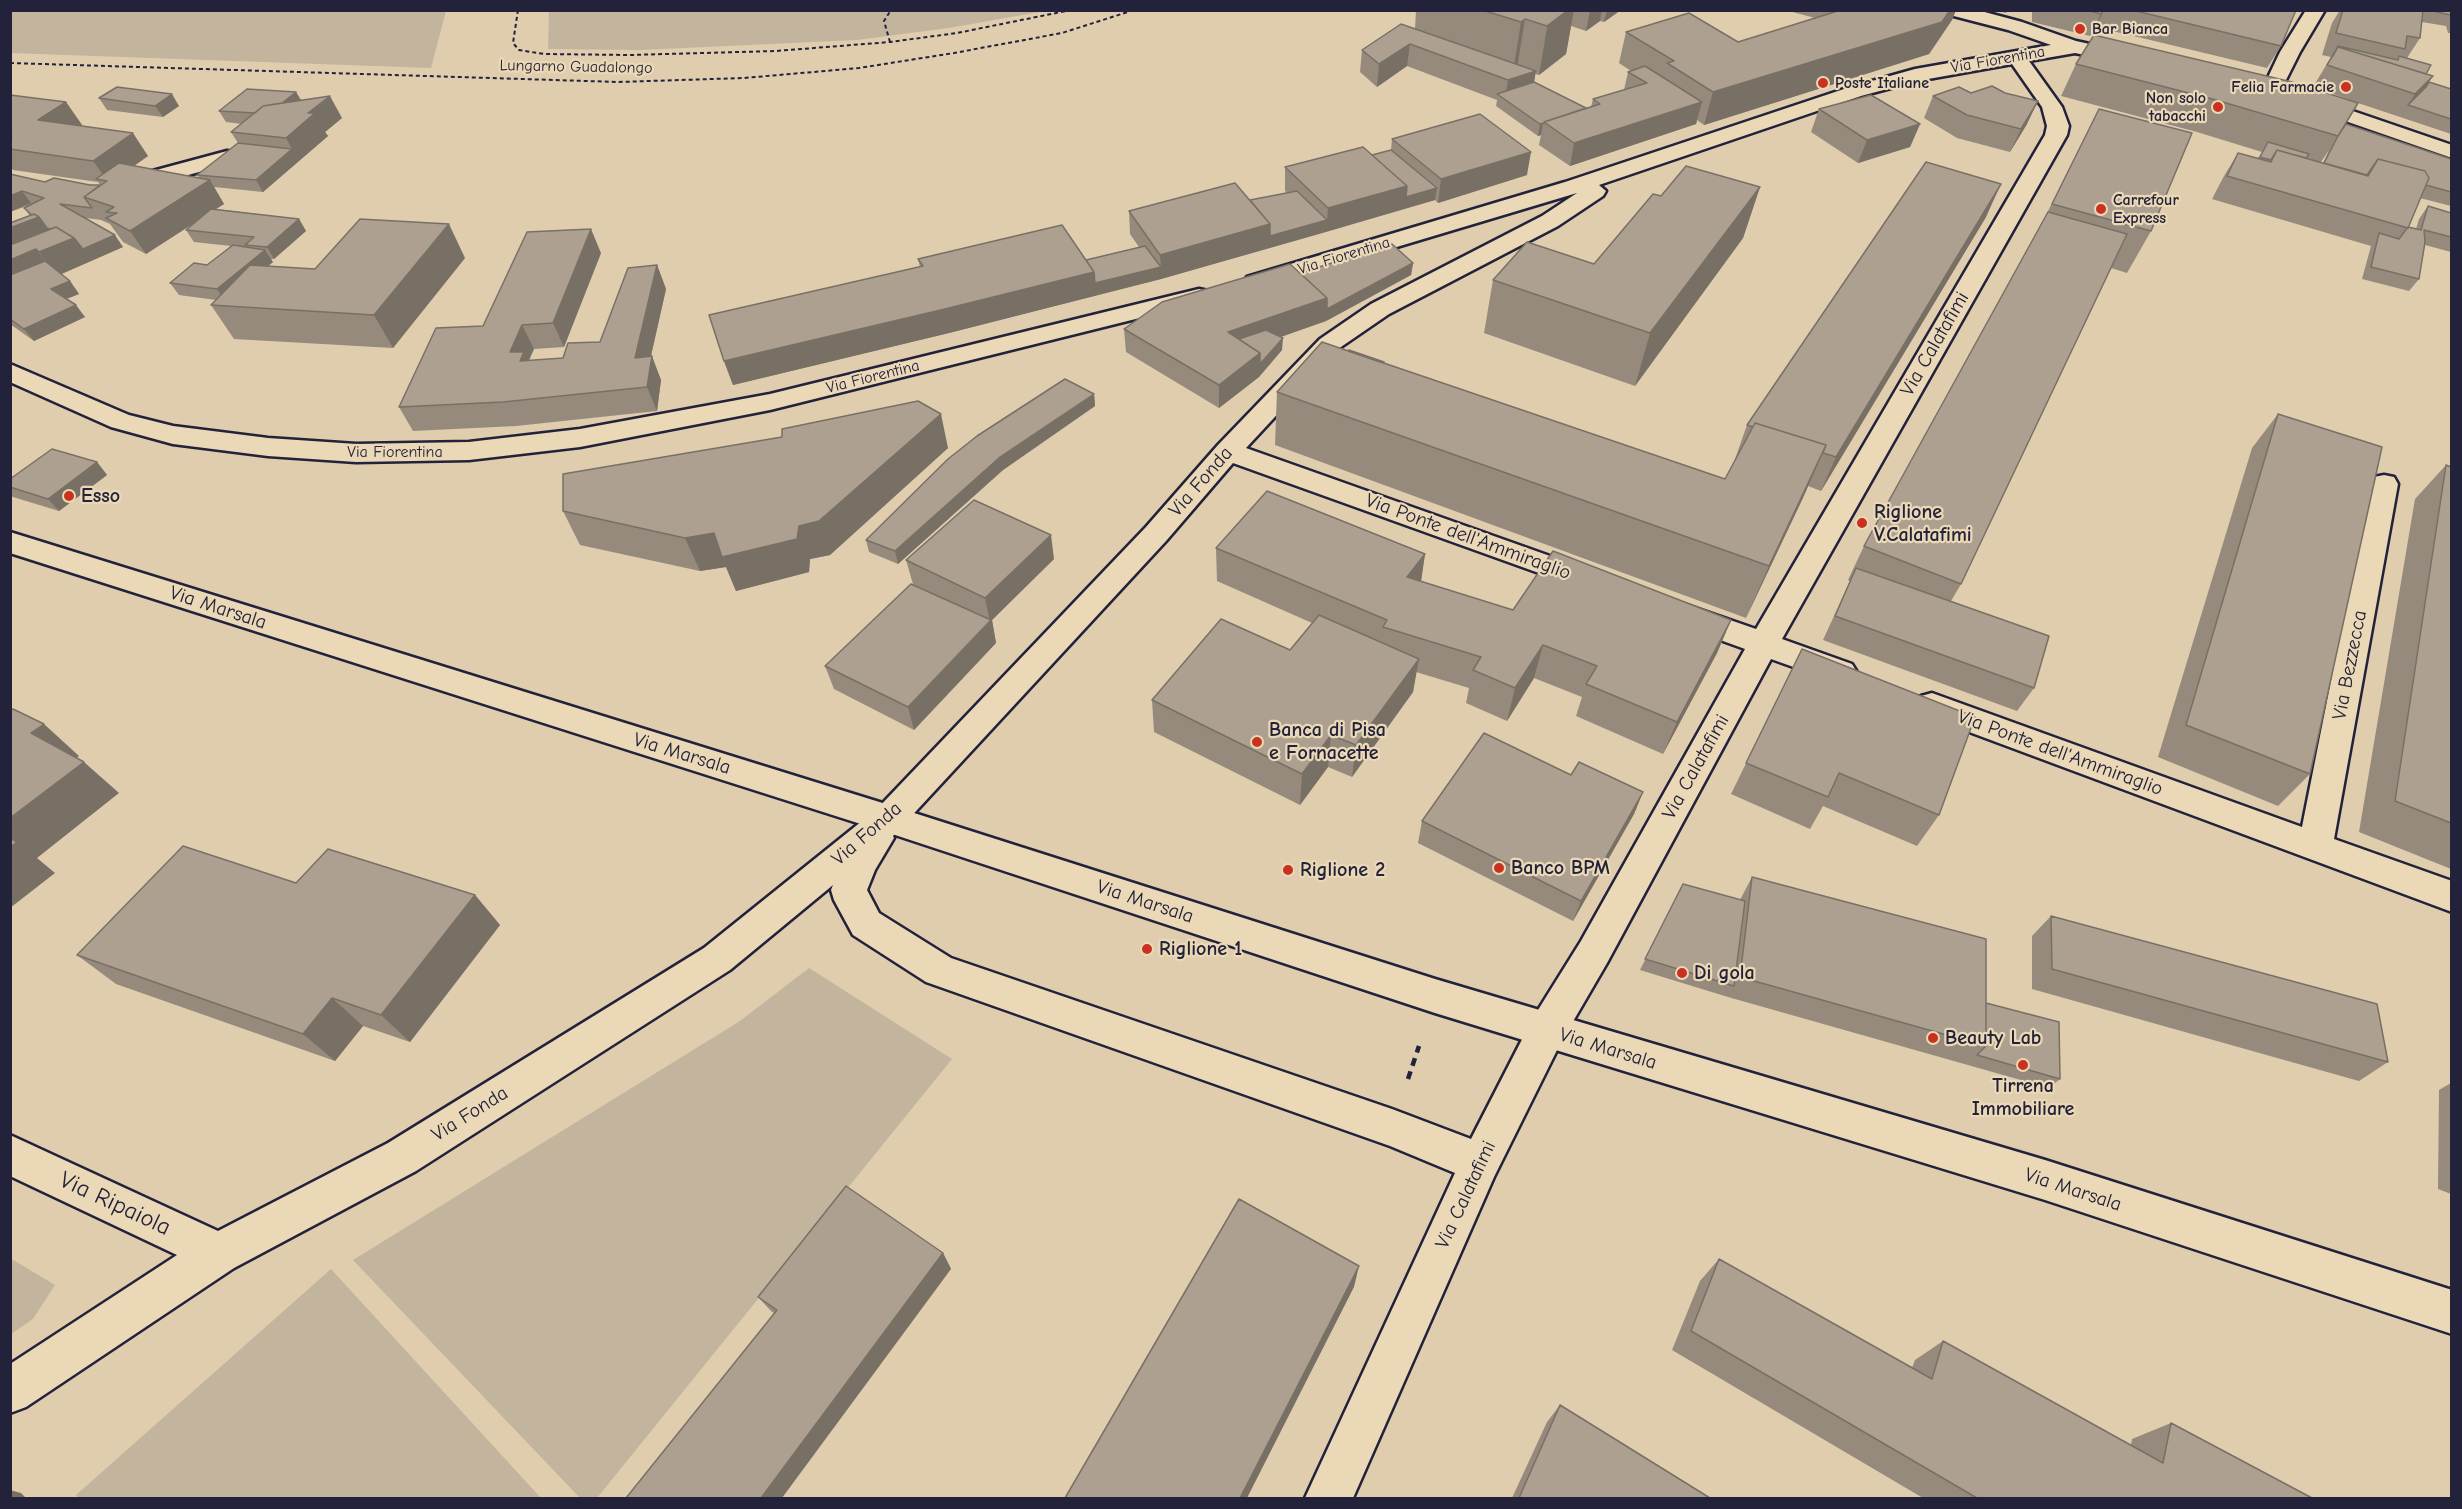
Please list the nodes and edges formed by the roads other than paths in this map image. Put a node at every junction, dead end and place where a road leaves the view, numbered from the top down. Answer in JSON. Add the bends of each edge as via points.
{"nodes":[{"id":1,"x":1953,"y":10,"type":"edge"},
{"id":2,"x":2316,"y":10,"type":"edge"},
{"id":3,"x":2014,"y":18,"type":"edge"},
{"id":4,"x":2075,"y":47,"type":"junction"},
{"id":5,"x":2016,"y":56,"type":"junction"},
{"id":6,"x":2151,"y":63,"type":"edge"},
{"id":7,"x":2251,"y":85,"type":"edge"},
{"id":8,"x":2272,"y":90,"type":"junction"},
{"id":9,"x":2451,"y":152,"type":"edge"},
{"id":10,"x":227,"y":157,"type":"edge"},
{"id":11,"x":1630,"y":169,"type":"junction"},
{"id":12,"x":102,"y":190,"type":"edge"},
{"id":13,"x":10,"y":372,"type":"edge"},
{"id":14,"x":1228,"y":451,"type":"junction"},
{"id":15,"x":2384,"y":484,"type":"dead end"},
{"id":16,"x":10,"y":542,"type":"edge"},
{"id":17,"x":1607,"y":587,"type":"edge"},
{"id":18,"x":1663,"y":607,"type":"edge"},
{"id":19,"x":1764,"y":643,"type":"junction"},
{"id":20,"x":1874,"y":684,"type":"edge"},
{"id":21,"x":1907,"y":696,"type":"edge"},
{"id":22,"x":889,"y":819,"type":"junction"},
{"id":23,"x":2315,"y":847,"type":"junction"},
{"id":24,"x":2451,"y":897,"type":"edge"},
{"id":25,"x":1547,"y":1030,"type":"junction"},
{"id":26,"x":10,"y":1155,"type":"edge"},
{"id":27,"x":1480,"y":1162,"type":"junction"},
{"id":28,"x":219,"y":1253,"type":"junction"},
{"id":29,"x":2451,"y":1312,"type":"edge"},
{"id":30,"x":10,"y":1391,"type":"edge"},
{"id":31,"x":1329,"y":1498,"type":"edge"}],
"edges":[{"from":1,"to":3,"type":"street"},
{"from":2,"to":8,"type":"street"},
{"from":3,"to":4,"type":"street"},
{"from":4,"to":5,"type":"street","name":"Via Fiorentina"},
{"from":4,"to":6,"type":"street","name":"Via Fiorentina"},
{"from":5,"to":11,"type":"street","name":"Via Fiorentina","via":[[1915,75],[1854,92]]},
{"from":5,"to":19,"type":"street","name":"Via Calatafimi","via":[[2052,107],[2058,126],[2056,135]]},
{"from":7,"to":8,"type":"street"},
{"from":8,"to":9,"type":"street"},
{"from":10,"to":12,"type":"street","via":[[112,192]]},
{"from":11,"to":13,"type":"street","name":"Via Fiorentina","via":[[1230,288],[760,405],[580,438],[469,451],[356,453],[268,447],[173,435],[120,421]]},
{"from":11,"to":14,"type":"street","name":"Via Fonda","via":[[1550,221],[1434,279],[1348,330],[1314,358]]},
{"from":14,"to":17,"type":"street","name":"Via Ponte dell'Ammiraglio"},
{"from":14,"to":22,"type":"street","name":"Via Fonda","via":[[1156,534]]},
{"from":15,"to":23,"type":"street","name":"Via Bezzecca"},
{"from":16,"to":22,"type":"street","name":"Via Marsala"},
{"from":18,"to":19,"type":"street"},
{"from":19,"to":20,"type":"street"},
{"from":19,"to":25,"type":"street","name":"Via Calatafimi"},
{"from":21,"to":23,"type":"street","name":"Via Ponte dell'Ammiraglio"},
{"from":22,"to":25,"type":"street","name":"Via Marsala"},
{"from":22,"to":27,"type":"street","via":[[849,890],[855,910],[882,937],[939,970]]},
{"from":22,"to":28,"type":"street","name":"Via Fonda","via":[[717,959],[402,1156]]},
{"from":23,"to":24,"type":"street","name":"Via Ponte dell'Ammiraglio"},
{"from":25,"to":27,"type":"street","name":"Via Calatafimi"},
{"from":25,"to":29,"type":"street","name":"Via Marsala","via":[[2045,1180]]},
{"from":26,"to":28,"type":"street","name":"Via Ripaiola"},
{"from":27,"to":31,"type":"street","name":"Via Calatafimi"},
{"from":28,"to":30,"type":"street","name":"Via Fonda"}]}
